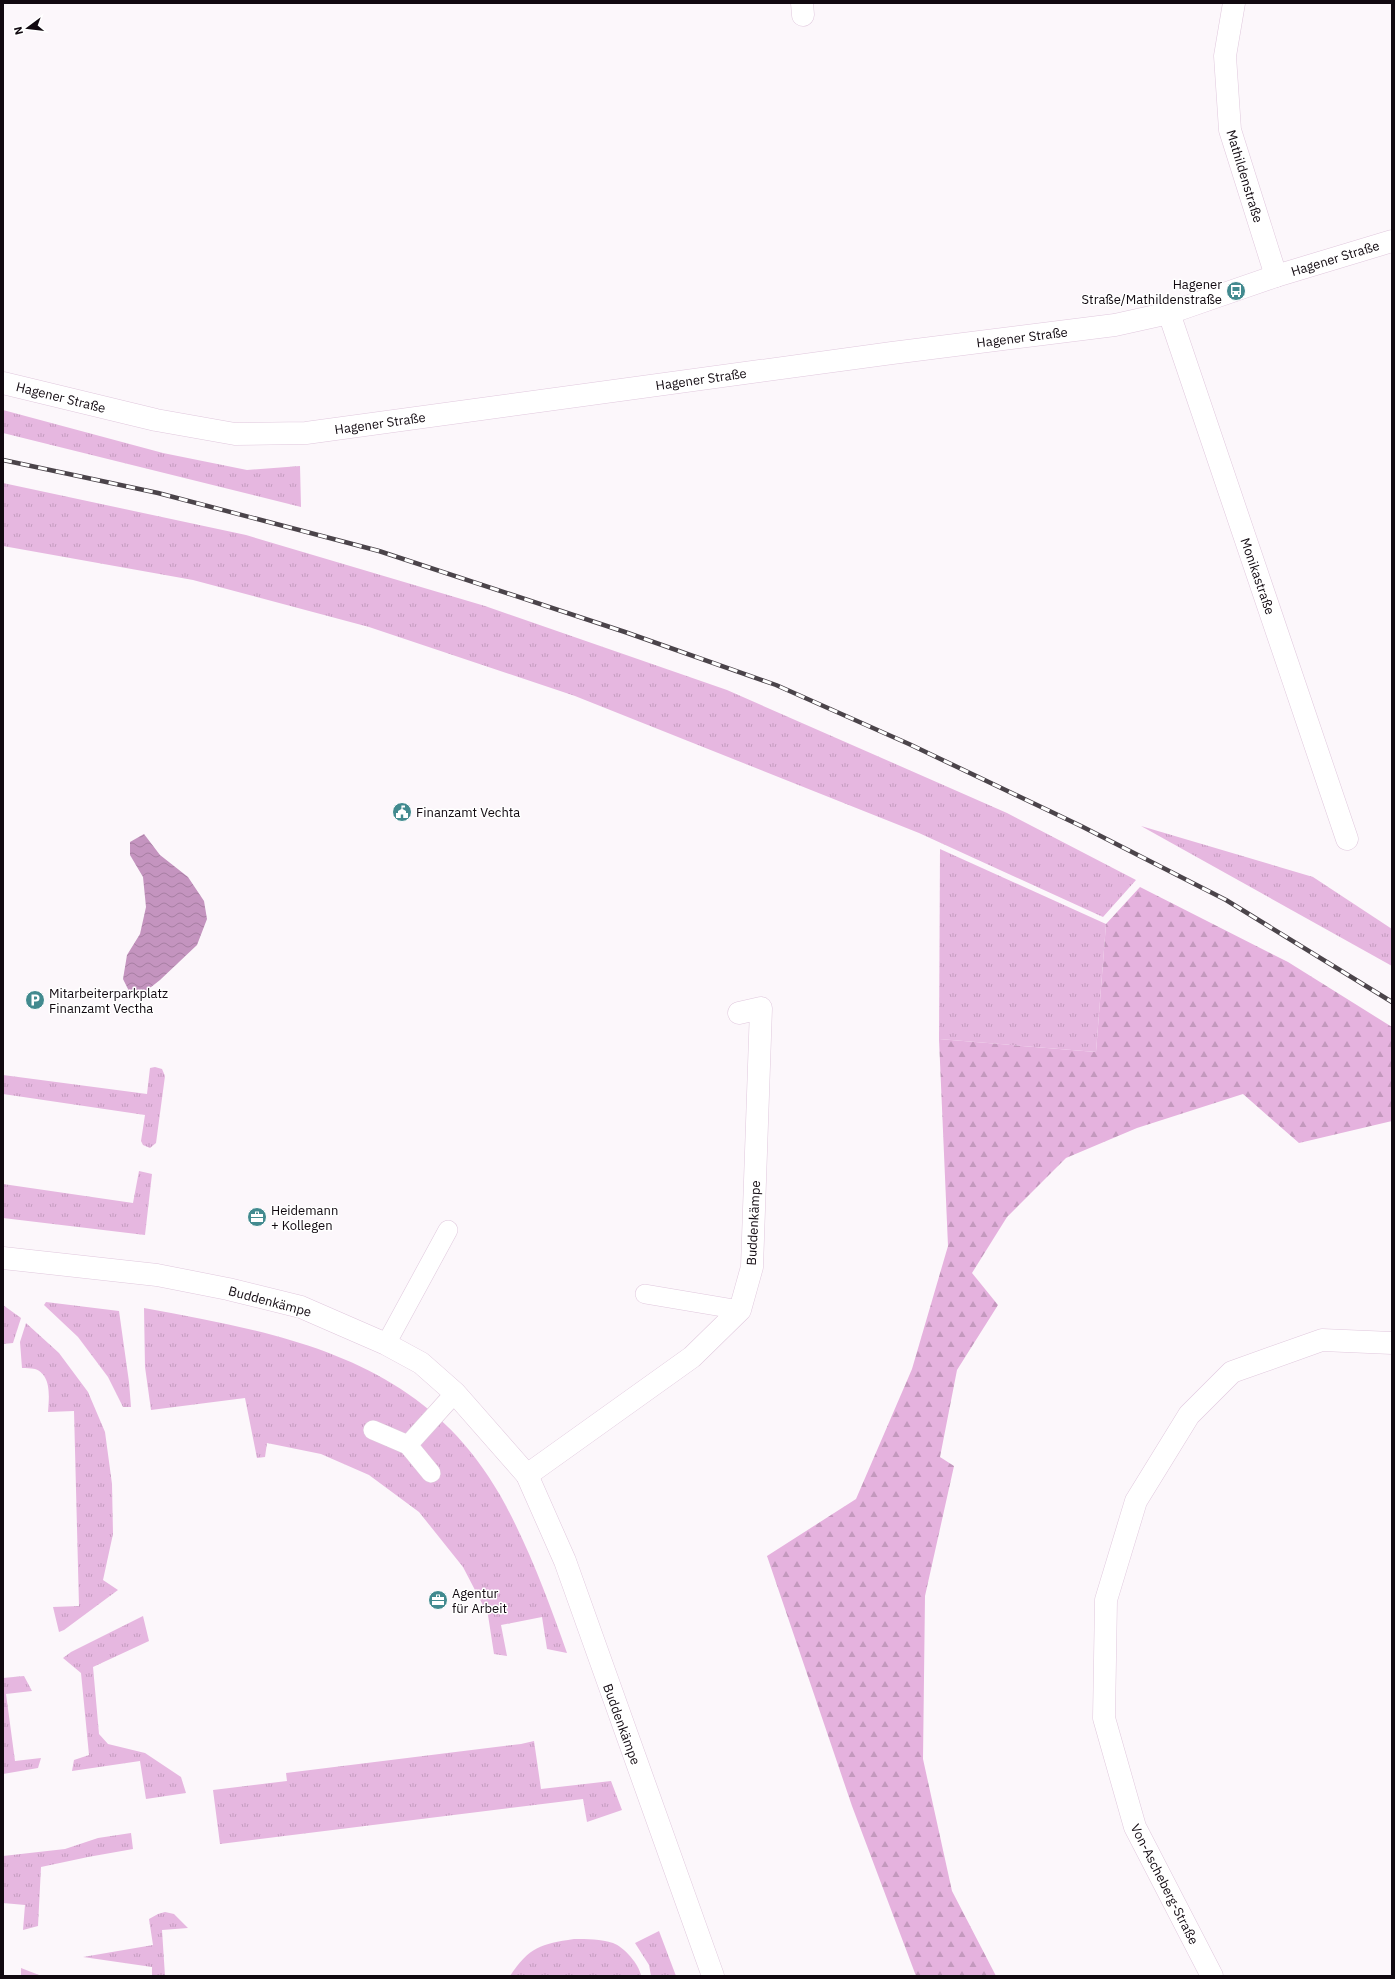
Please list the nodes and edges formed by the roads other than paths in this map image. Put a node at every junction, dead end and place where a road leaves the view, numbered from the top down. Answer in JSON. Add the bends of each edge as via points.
{"nodes":[{"id":1,"x":1234,"y":3,"type":"edge"},
{"id":2,"x":1392,"y":241,"type":"edge"},
{"id":3,"x":1276,"y":276,"type":"junction"},
{"id":4,"x":1169,"y":313,"type":"junction"},
{"id":5,"x":3,"y":383,"type":"edge"},
{"id":6,"x":1347,"y":839,"type":"dead end"},
{"id":7,"x":739,"y":1013,"type":"dead end"},
{"id":8,"x":448,"y":1230,"type":"dead end"},
{"id":9,"x":3,"y":1258,"type":"edge"},
{"id":10,"x":645,"y":1294,"type":"dead end"},
{"id":11,"x":740,"y":1310,"type":"junction"},
{"id":12,"x":1392,"y":1343,"type":"edge"},
{"id":13,"x":386,"y":1344,"type":"junction"},
{"id":14,"x":455,"y":1393,"type":"junction"},
{"id":15,"x":373,"y":1430,"type":"dead end"},
{"id":16,"x":408,"y":1446,"type":"junction"},
{"id":17,"x":430,"y":1473,"type":"dead end"},
{"id":18,"x":527,"y":1475,"type":"junction"},
{"id":19,"x":713,"y":1976,"type":"edge"},
{"id":20,"x":1212,"y":1976,"type":"edge"}],
"edges":[{"from":1,"to":3,"type":"street","name":"Mathildenstraße","via":[[1225,56],[1230,130]]},
{"from":2,"to":3,"type":"street","name":"Hagener Straße"},
{"from":3,"to":4,"type":"street","name":"Hagener Straße"},
{"from":4,"to":5,"type":"street","name":"Hagener Straße","via":[[1115,326],[892,353],[306,433],[236,434],[156,420]]},
{"from":4,"to":6,"type":"street","name":"Monikastraße"},
{"from":7,"to":11,"type":"street","name":"Buddenkämpe","via":[[761,1008],[752,1267]]},
{"from":8,"to":13,"type":"lane"},
{"from":9,"to":13,"type":"street","name":"Buddenkämpe","via":[[157,1275],[228,1289],[302,1307]]},
{"from":10,"to":11,"type":"lane"},
{"from":11,"to":18,"type":"street","via":[[692,1357]]},
{"from":12,"to":20,"type":"street","name":"Von-Ascheberg-Straße","via":[[1322,1340],[1232,1372],[1189,1415],[1136,1501],[1106,1600],[1104,1718],[1134,1827]]},
{"from":13,"to":14,"type":"street","name":"Buddenkämpe","via":[[421,1363]]},
{"from":14,"to":16,"type":"lane"},
{"from":14,"to":18,"type":"street","name":"Buddenkämpe"},
{"from":15,"to":16,"type":"lane"},
{"from":16,"to":17,"type":"lane"},
{"from":18,"to":19,"type":"street","name":"Buddenkämpe","via":[[565,1561]]}]}
